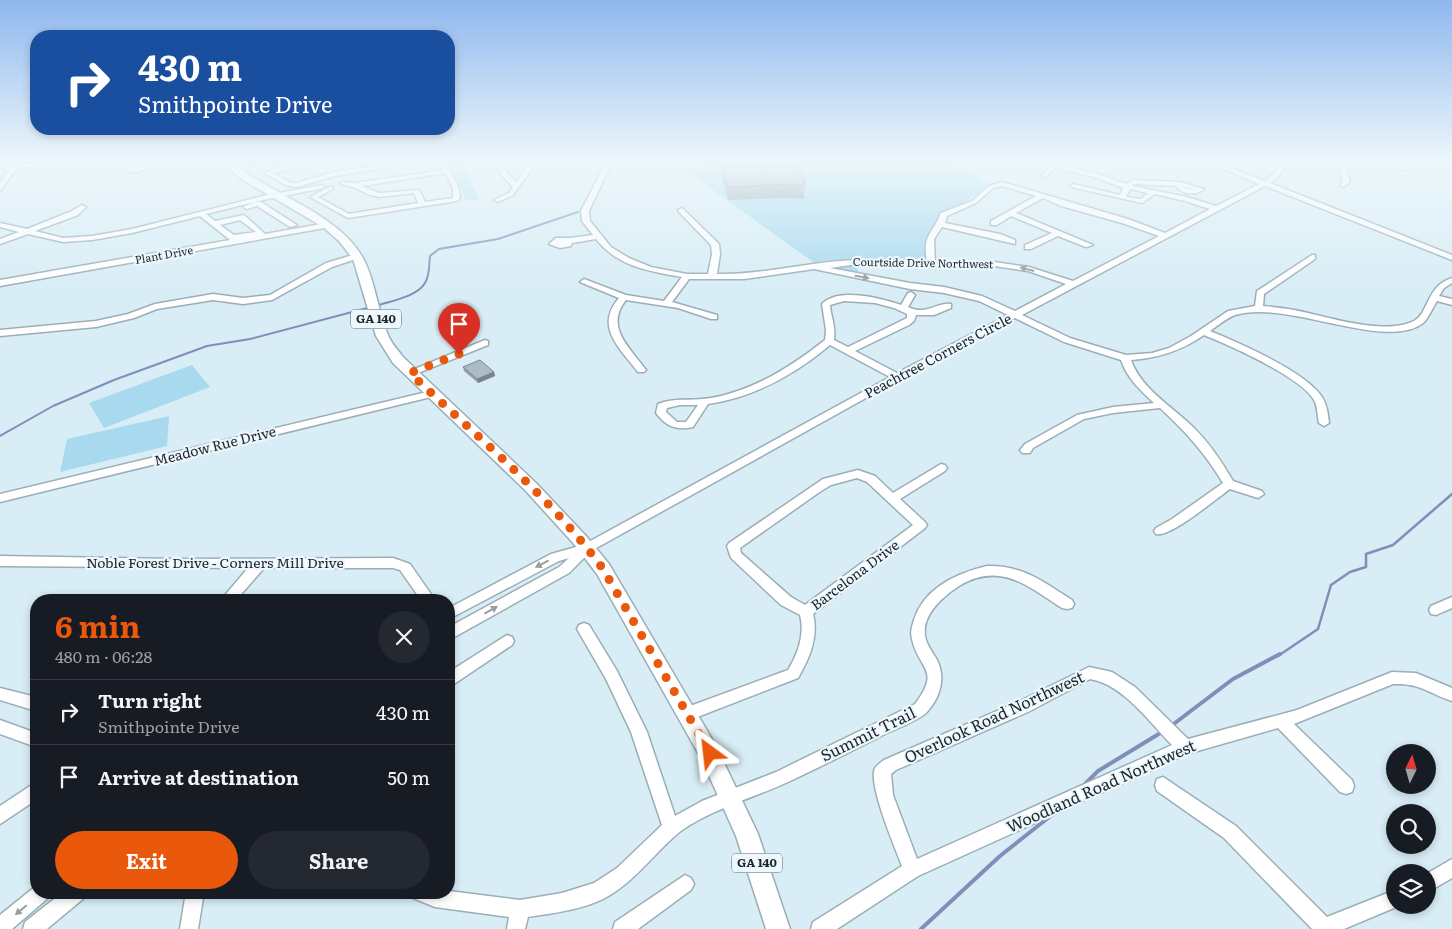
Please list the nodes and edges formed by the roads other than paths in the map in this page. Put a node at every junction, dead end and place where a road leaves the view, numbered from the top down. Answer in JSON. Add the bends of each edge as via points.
{"nodes":[{"id":1,"x":238,"y":205,"type":"edge"},
{"id":2,"x":251,"y":205,"type":"edge"},
{"id":3,"x":260,"y":205,"type":"edge"},
{"id":4,"x":294,"y":205,"type":"edge"},
{"id":5,"x":328,"y":205,"type":"edge"},
{"id":6,"x":420,"y":205,"type":"edge"},
{"id":7,"x":588,"y":205,"type":"edge"},
{"id":8,"x":966,"y":205,"type":"edge"},
{"id":9,"x":1025,"y":205,"type":"edge"},
{"id":10,"x":1069,"y":205,"type":"edge"},
{"id":11,"x":1203,"y":205,"type":"edge"},
{"id":12,"x":1224,"y":205,"type":"edge"},
{"id":13,"x":1321,"y":205,"type":"edge"},
{"id":14,"x":82,"y":207,"type":"dead end"},
{"id":15,"x":682,"y":210,"type":"dead end"},
{"id":16,"x":1215,"y":210,"type":"junction"},
{"id":17,"x":1010,"y":214,"type":"junction"},
{"id":18,"x":202,"y":215,"type":"junction"},
{"id":19,"x":994,"y":222,"type":"dead end"},
{"id":20,"x":214,"y":224,"type":"junction"},
{"id":21,"x":940,"y":224,"type":"junction"},
{"id":22,"x":0,"y":225,"type":"edge"},
{"id":23,"x":293,"y":225,"type":"dead end"},
{"id":24,"x":328,"y":225,"type":"junction"},
{"id":25,"x":26,"y":232,"type":"junction"},
{"id":26,"x":1058,"y":233,"type":"junction"},
{"id":27,"x":598,"y":236,"type":"junction"},
{"id":28,"x":1162,"y":238,"type":"junction"},
{"id":29,"x":568,"y":241,"type":"dead end"},
{"id":30,"x":0,"y":242,"type":"edge"},
{"id":31,"x":1012,"y":242,"type":"dead end"},
{"id":32,"x":1088,"y":245,"type":"dead end"},
{"id":33,"x":1028,"y":247,"type":"dead end"},
{"id":34,"x":356,"y":256,"type":"junction"},
{"id":35,"x":1312,"y":257,"type":"dead end"},
{"id":36,"x":1452,"y":258,"type":"edge"},
{"id":37,"x":932,"y":265,"type":"junction"},
{"id":38,"x":815,"y":267,"type":"junction"},
{"id":39,"x":687,"y":276,"type":"junction"},
{"id":40,"x":712,"y":277,"type":"junction"},
{"id":41,"x":1452,"y":280,"type":"edge"},
{"id":42,"x":584,"y":282,"type":"dead end"},
{"id":43,"x":0,"y":283,"type":"edge"},
{"id":44,"x":1073,"y":284,"type":"junction"},
{"id":45,"x":911,"y":295,"type":"dead end"},
{"id":46,"x":624,"y":296,"type":"junction"},
{"id":47,"x":1433,"y":297,"type":"junction"},
{"id":48,"x":1452,"y":302,"type":"edge"},
{"id":49,"x":667,"y":303,"type":"junction"},
{"id":50,"x":948,"y":306,"type":"dead end"},
{"id":51,"x":1259,"y":308,"type":"junction"},
{"id":52,"x":907,"y":311,"type":"junction"},
{"id":53,"x":1016,"y":315,"type":"junction"},
{"id":54,"x":714,"y":317,"type":"dead end"},
{"id":55,"x":1203,"y":332,"type":"junction"},
{"id":56,"x":0,"y":333,"type":"edge"},
{"id":57,"x":829,"y":340,"type":"junction"},
{"id":58,"x":485,"y":343,"type":"dead end"},
{"id":59,"x":850,"y":350,"type":"junction"},
{"id":60,"x":1125,"y":358,"type":"junction"},
{"id":61,"x":641,"y":370,"type":"dead end"},
{"id":62,"x":410,"y":373,"type":"junction"},
{"id":63,"x":897,"y":377,"type":"junction"},
{"id":64,"x":431,"y":394,"type":"junction"},
{"id":65,"x":705,"y":402,"type":"dead end"},
{"id":66,"x":1162,"y":405,"type":"junction"},
{"id":67,"x":1324,"y":423,"type":"dead end"},
{"id":68,"x":1026,"y":450,"type":"dead end"},
{"id":69,"x":941,"y":468,"type":"dead end"},
{"id":70,"x":1229,"y":484,"type":"junction"},
{"id":71,"x":1258,"y":494,"type":"dead end"},
{"id":72,"x":0,"y":498,"type":"edge"},
{"id":73,"x":892,"y":499,"type":"junction"},
{"id":74,"x":1160,"y":531,"type":"dead end"},
{"id":75,"x":587,"y":548,"type":"junction"},
{"id":76,"x":0,"y":561,"type":"edge"},
{"id":77,"x":262,"y":563,"type":"junction"},
{"id":78,"x":416,"y":593,"type":"edge"},
{"id":79,"x":234,"y":594,"type":"edge"},
{"id":80,"x":1452,"y":602,"type":"edge"},
{"id":81,"x":1067,"y":604,"type":"dead end"},
{"id":82,"x":1436,"y":610,"type":"dead end"},
{"id":83,"x":455,"y":611,"type":"edge"},
{"id":84,"x":806,"y":612,"type":"junction"},
{"id":85,"x":584,"y":629,"type":"dead end"},
{"id":86,"x":455,"y":631,"type":"edge"},
{"id":87,"x":507,"y":640,"type":"dead end"},
{"id":88,"x":455,"y":676,"type":"edge"},
{"id":89,"x":0,"y":694,"type":"edge"},
{"id":90,"x":1452,"y":695,"type":"edge"},
{"id":91,"x":30,"y":702,"type":"edge"},
{"id":92,"x":687,"y":714,"type":"junction"},
{"id":93,"x":1280,"y":720,"type":"junction"},
{"id":94,"x":0,"y":727,"type":"edge"},
{"id":95,"x":30,"y":738,"type":"edge"},
{"id":96,"x":1184,"y":747,"type":"junction"},
{"id":97,"x":1163,"y":785,"type":"dead end"},
{"id":98,"x":1346,"y":786,"type":"dead end"},
{"id":99,"x":30,"y":794,"type":"edge"},
{"id":100,"x":732,"y":799,"type":"junction"},
{"id":101,"x":0,"y":816,"type":"edge"},
{"id":102,"x":671,"y":828,"type":"junction"},
{"id":103,"x":1452,"y":868,"type":"edge"},
{"id":104,"x":912,"y":870,"type":"junction"},
{"id":105,"x":1436,"y":878,"type":"edge"},
{"id":106,"x":685,"y":884,"type":"dead end"},
{"id":107,"x":34,"y":899,"type":"edge"},
{"id":108,"x":69,"y":899,"type":"edge"},
{"id":109,"x":195,"y":899,"type":"edge"},
{"id":110,"x":443,"y":899,"type":"edge"},
{"id":111,"x":1386,"y":903,"type":"edge"},
{"id":112,"x":520,"y":909,"type":"junction"},
{"id":113,"x":0,"y":927,"type":"edge"},
{"id":114,"x":1323,"y":928,"type":"edge"},
{"id":115,"x":32,"y":929,"type":"edge"},
{"id":116,"x":189,"y":929,"type":"edge"},
{"id":117,"x":516,"y":929,"type":"edge"},
{"id":118,"x":622,"y":929,"type":"edge"},
{"id":119,"x":778,"y":929,"type":"edge"},
{"id":120,"x":820,"y":929,"type":"edge"}],
"edges":[{"from":1,"to":18,"type":"street"},
{"from":2,"to":18,"type":"street"},
{"from":3,"to":23,"type":"street"},
{"from":4,"to":24,"type":"main road","number":"GA 140"},
{"from":5,"to":6,"type":"street","via":[[348,216]]},
{"from":7,"to":27,"type":"street","name":"Courtside Drive Northwest","via":[[585,219]]},
{"from":8,"to":21,"type":"street","via":[[944,215]]},
{"from":9,"to":17,"type":"street"},
{"from":10,"to":28,"type":"street","via":[[1114,218],[1129,227]]},
{"from":11,"to":16,"type":"street"},
{"from":12,"to":16,"type":"street","name":"Peachtree Corners Circle"},
{"from":13,"to":36,"type":"street"},
{"from":14,"to":25,"type":"street","via":[[75,213]]},
{"from":15,"to":40,"type":"street","via":[[715,244]]},
{"from":16,"to":28,"type":"street","name":"Peachtree Corners Circle"},
{"from":17,"to":19,"type":"street"},
{"from":17,"to":26,"type":"street"},
{"from":18,"to":20,"type":"street"},
{"from":18,"to":25,"type":"street","via":[[92,238],[63,240]]},
{"from":20,"to":20,"type":"street","via":[[232,238],[262,234],[241,217]]},
{"from":21,"to":31,"type":"street"},
{"from":21,"to":37,"type":"street","via":[[931,237]]},
{"from":22,"to":25,"type":"street"},
{"from":24,"to":34,"type":"main road","number":"GA 140"},
{"from":24,"to":43,"type":"street","name":"Plant Drive"},
{"from":25,"to":30,"type":"street"},
{"from":26,"to":32,"type":"street"},
{"from":26,"to":33,"type":"street"},
{"from":27,"to":29,"type":"street"},
{"from":27,"to":39,"type":"street","name":"Courtside Drive Northwest","via":[[608,249],[626,260],[649,269]]},
{"from":28,"to":44,"type":"street","name":"Peachtree Corners Circle"},
{"from":34,"to":56,"type":"street","via":[[329,265],[272,297],[243,301],[213,297],[155,307],[96,324]]},
{"from":34,"to":62,"type":"main road","number":"GA 140","via":[[382,336]]},
{"from":35,"to":51,"type":"street","via":[[1260,293]]},
{"from":37,"to":38,"type":"street","name":"Courtside Drive Northwest","via":[[858,262]]},
{"from":44,"to":37,"type":"street","name":"Courtside Drive Northwest","one_way":true,"via":[[1011,266]]},
{"from":38,"to":40,"type":"street","name":"Courtside Drive Northwest","via":[[744,277]]},
{"from":38,"to":53,"type":"street","one_way":true,"via":[[966,295],[998,305]]},
{"from":39,"to":40,"type":"street","name":"Courtside Drive Northwest"},
{"from":39,"to":49,"type":"street"},
{"from":41,"to":47,"type":"street","via":[[1441,286]]},
{"from":42,"to":46,"type":"street"},
{"from":44,"to":53,"type":"street","name":"Peachtree Corners Circle"},
{"from":45,"to":52,"type":"street"},
{"from":46,"to":49,"type":"street"},
{"from":46,"to":61,"type":"street","via":[[613,312],[613,325]]},
{"from":47,"to":48,"type":"street"},
{"from":47,"to":51,"type":"street","via":[[1420,320],[1407,327],[1384,329]]},
{"from":49,"to":54,"type":"street"},
{"from":50,"to":52,"type":"street","via":[[934,312]]},
{"from":51,"to":55,"type":"street","via":[[1231,313]]},
{"from":52,"to":57,"type":"street","via":[[855,298],[832,300],[826,304],[832,325]]},
{"from":52,"to":59,"type":"street","via":[[912,318],[906,323]]},
{"from":53,"to":60,"type":"street","via":[[1074,343]]},
{"from":53,"to":63,"type":"street","name":"Peachtree Corners Circle"},
{"from":55,"to":60,"type":"street","via":[[1172,350],[1152,356]]},
{"from":55,"to":67,"type":"street","via":[[1304,384],[1318,399]]},
{"from":57,"to":59,"type":"street"},
{"from":57,"to":65,"type":"street","via":[[800,364],[750,390]]},
{"from":58,"to":62,"type":"street"},
{"from":59,"to":63,"type":"street"},
{"from":60,"to":66,"type":"street","via":[[1137,380]]},
{"from":62,"to":64,"type":"main road","number":"GA 140"},
{"from":63,"to":75,"type":"street","name":"Peachtree Corners Circle"},
{"from":64,"to":72,"type":"street","name":"Meadow Rue Drive"},
{"from":64,"to":75,"type":"main road","number":"GA 140","via":[[539,495]]},
{"from":66,"to":68,"type":"street","via":[[1081,417]]},
{"from":66,"to":70,"type":"street","via":[[1207,450]]},
{"from":69,"to":73,"type":"street"},
{"from":70,"to":71,"type":"street"},
{"from":70,"to":74,"type":"street"},
{"from":73,"to":84,"type":"street","name":"Barcelona Drive","via":[[920,525]]},
{"from":73,"to":84,"type":"street","via":[[872,479],[858,474],[827,482],[733,546],[735,555],[786,601]]},
{"from":75,"to":83,"type":"street","name":"Peachtree Corners Circle","one_way":true,"via":[[556,556]]},
{"from":86,"to":75,"type":"street","name":"Peachtree Corners Circle","one_way":true,"via":[[564,570]]},
{"from":75,"to":92,"type":"main road","number":"GA 140","via":[[603,569]]},
{"from":76,"to":77,"type":"street","name":"Noble Forest Drive - Corners Mill Drive"},
{"from":77,"to":78,"type":"street","name":"Noble Forest Drive - Corners Mill Drive","via":[[400,564],[405,567]]},
{"from":77,"to":79,"type":"street"},
{"from":80,"to":82,"type":"street"},
{"from":81,"to":100,"type":"street","name":"Summit Trail","via":[[1017,574],[996,570],[950,584],[927,607],[918,630],[919,644],[930,660],[936,683],[920,709]]},
{"from":84,"to":92,"type":"street","name":"Barcelona Drive","via":[[810,622],[800,662],[793,674]]},
{"from":85,"to":102,"type":"street","via":[[612,675],[639,732]]},
{"from":87,"to":88,"type":"street"},
{"from":89,"to":91,"type":"street"},
{"from":90,"to":93,"type":"street","name":"Woodland Road Northwest","via":[[1408,676],[1392,678]]},
{"from":92,"to":100,"type":"main road","number":"GA 140"},
{"from":93,"to":96,"type":"street","name":"Woodland Road Northwest"},
{"from":93,"to":98,"type":"street"},
{"from":94,"to":95,"type":"street"},
{"from":96,"to":104,"type":"street","name":"Woodland Road Northwest"},
{"from":96,"to":104,"type":"street","name":"Overlook Road Northwest","via":[[1130,692],[1107,676],[1089,674],[882,771],[885,795]]},
{"from":97,"to":114,"type":"street","via":[[1230,832]]},
{"from":99,"to":101,"type":"street"},
{"from":100,"to":102,"type":"street","via":[[708,807]]},
{"from":100,"to":119,"type":"main road","number":"GA 140"},
{"from":102,"to":112,"type":"street","via":[[623,874],[599,891],[562,902]]},
{"from":103,"to":105,"type":"street"},
{"from":104,"to":120,"type":"street","name":"Woodland Road Northwest"},
{"from":106,"to":118,"type":"street"},
{"from":107,"to":113,"type":"street","one_way":true},
{"from":108,"to":115,"type":"street"},
{"from":109,"to":116,"type":"street"},
{"from":110,"to":112,"type":"street"},
{"from":111,"to":114,"type":"street"},
{"from":112,"to":117,"type":"street"}]}
